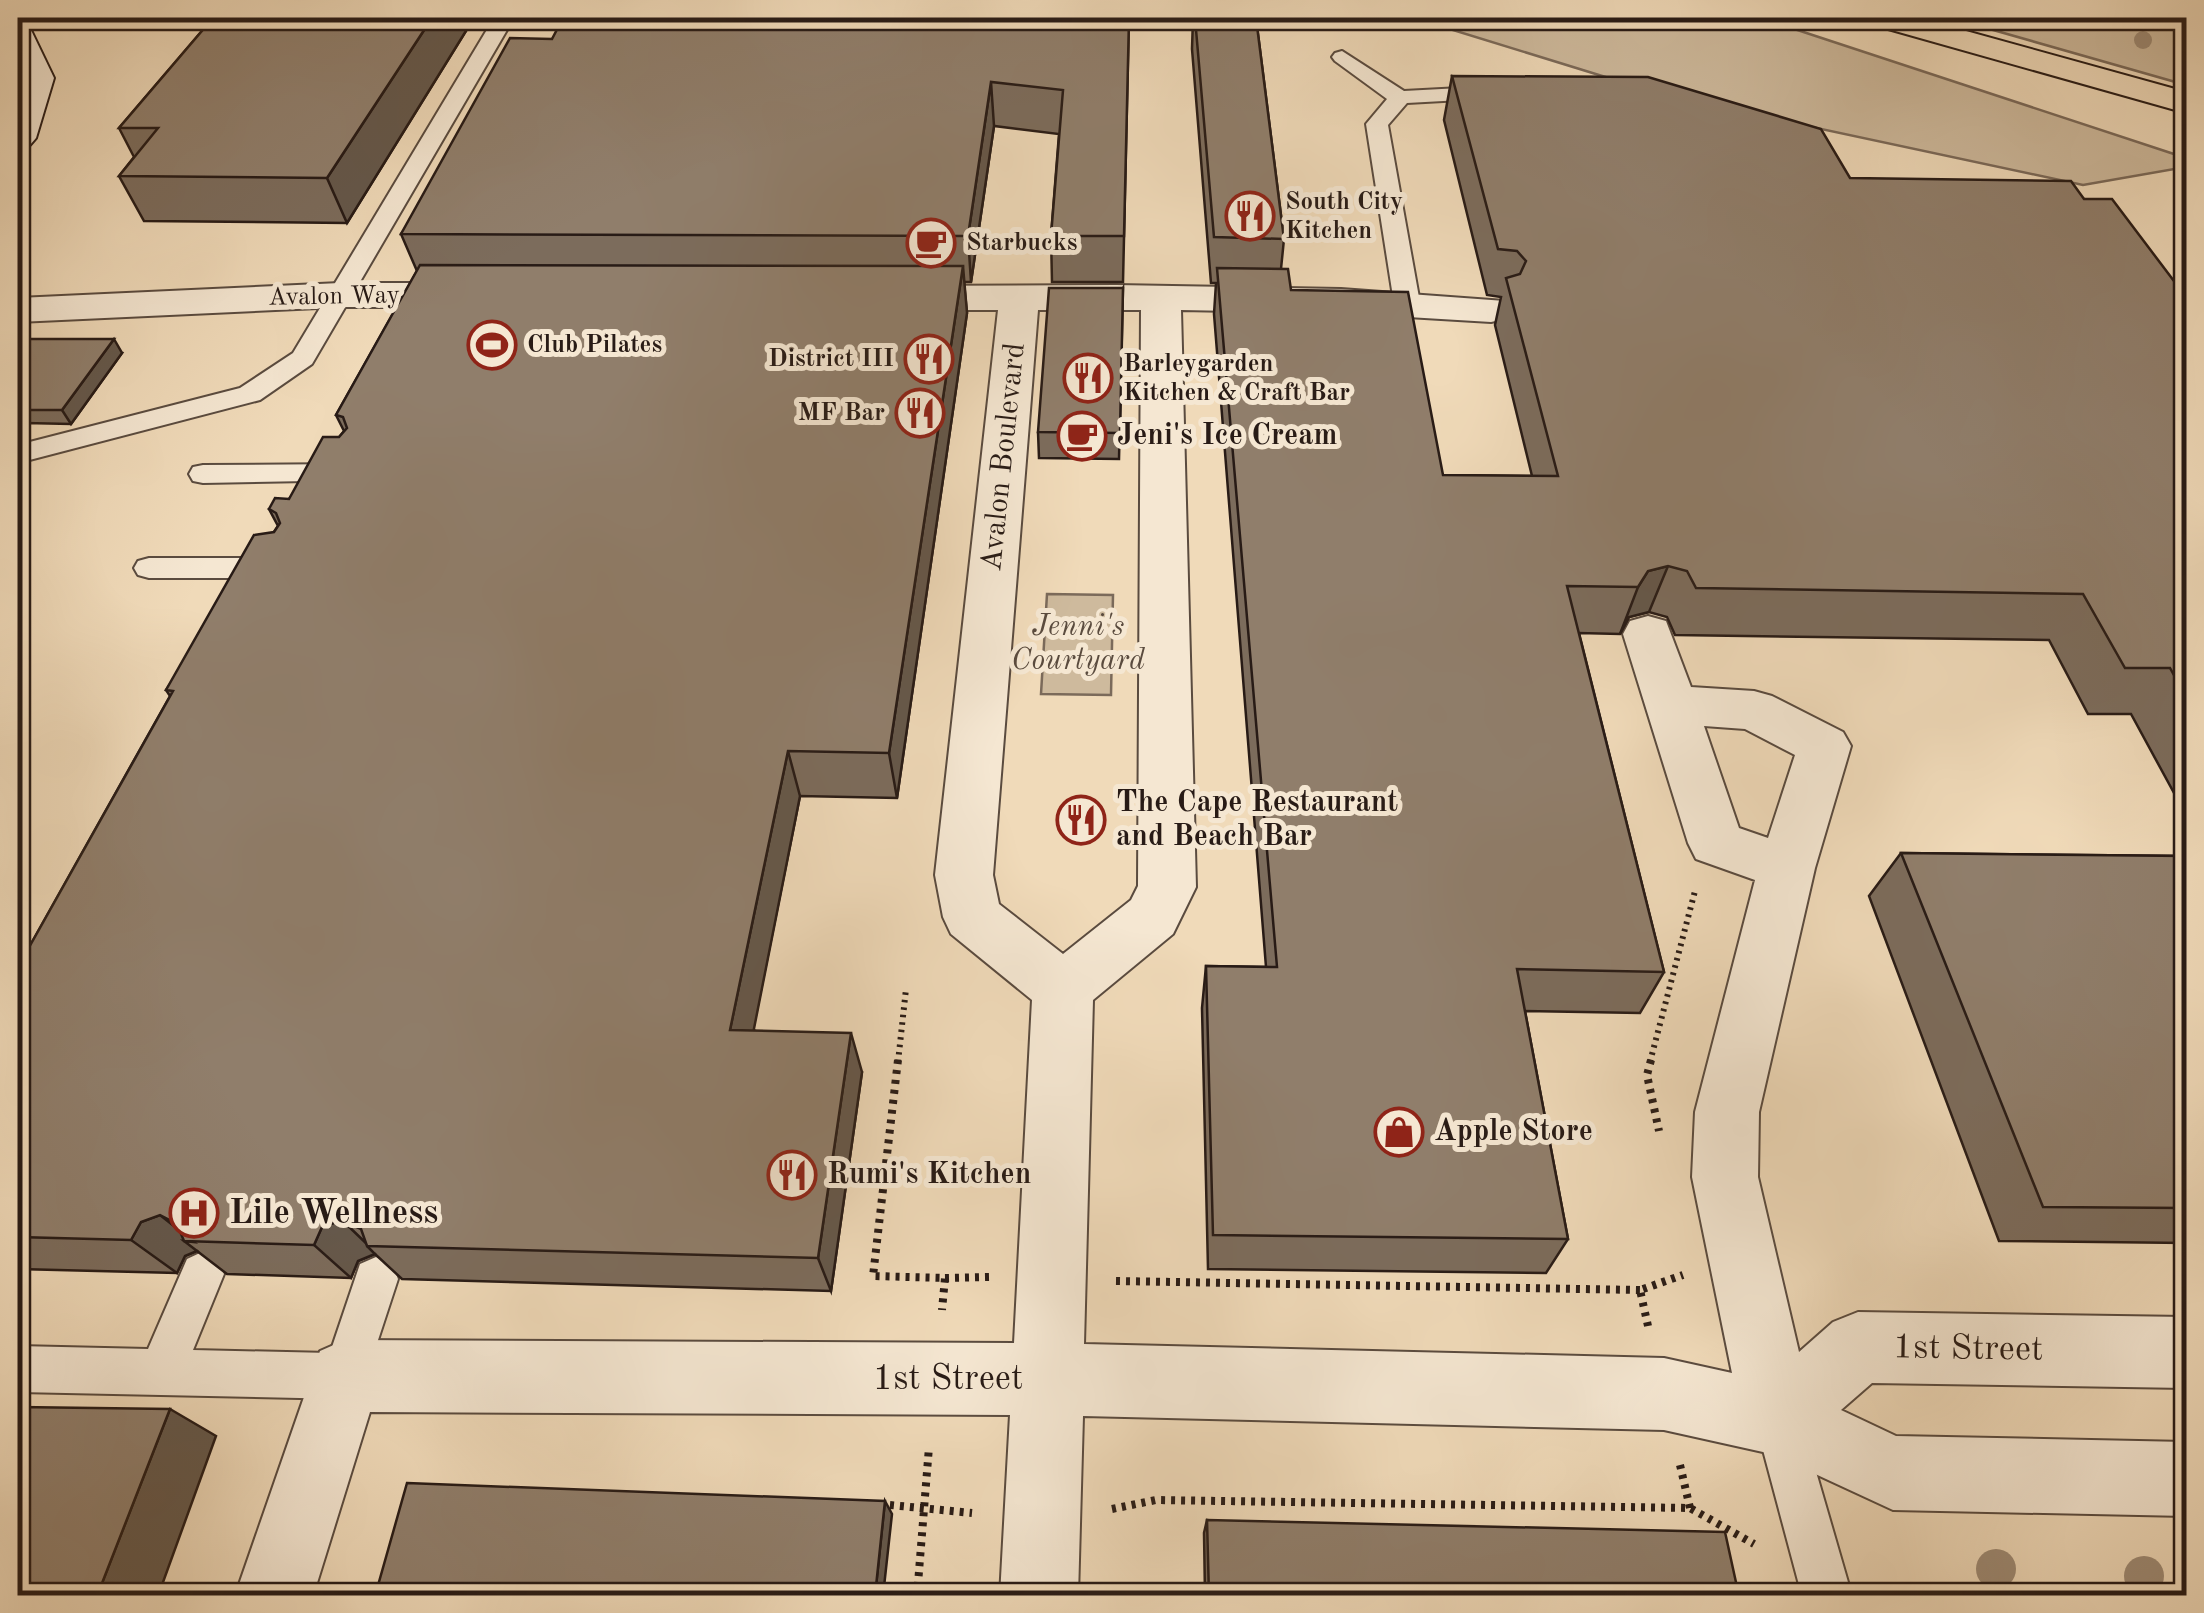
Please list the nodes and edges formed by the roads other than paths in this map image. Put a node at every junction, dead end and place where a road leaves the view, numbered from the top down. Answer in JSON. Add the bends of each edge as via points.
{"nodes":[{"id":1,"x":504,"y":18,"type":"edge"},
{"id":2,"x":1885,"y":18,"type":"edge"},
{"id":3,"x":18,"y":33,"type":"edge"},
{"id":4,"x":1342,"y":57,"type":"dead end"},
{"id":5,"x":1525,"y":92,"type":"edge"},
{"id":6,"x":1400,"y":98,"type":"junction"},
{"id":7,"x":2186,"y":103,"type":"edge"},
{"id":8,"x":18,"y":138,"type":"edge"},
{"id":9,"x":340,"y":295,"type":"junction"},
{"id":10,"x":520,"y":296,"type":"edge"},
{"id":11,"x":860,"y":298,"type":"edge"},
{"id":12,"x":1020,"y":298,"type":"junction"},
{"id":13,"x":1161,"y":298,"type":"junction"},
{"id":14,"x":1407,"y":303,"type":"junction"},
{"id":15,"x":18,"y":310,"type":"edge"},
{"id":16,"x":1491,"y":310,"type":"dead end"},
{"id":17,"x":18,"y":454,"type":"edge"},
{"id":18,"x":354,"y":473,"type":"edge"},
{"id":19,"x":203,"y":474,"type":"dead end"},
{"id":20,"x":149,"y":568,"type":"dead end"},
{"id":21,"x":289,"y":568,"type":"edge"},
{"id":22,"x":1648,"y":634,"type":"dead end"},
{"id":23,"x":1670,"y":706,"type":"junction"},
{"id":24,"x":1787,"y":868,"type":"junction"},
{"id":25,"x":1063,"y":989,"type":"junction"},
{"id":26,"x":202,"y":1274,"type":"edge"},
{"id":27,"x":376,"y":1279,"type":"edge"},
{"id":28,"x":2186,"y":1352,"type":"edge"},
{"id":29,"x":18,"y":1369,"type":"edge"},
{"id":30,"x":162,"y":1372,"type":"junction"},
{"id":31,"x":345,"y":1376,"type":"junction"},
{"id":32,"x":1047,"y":1380,"type":"junction"},
{"id":33,"x":1778,"y":1419,"type":"junction"},
{"id":34,"x":2186,"y":1479,"type":"edge"},
{"id":35,"x":274,"y":1596,"type":"edge"},
{"id":36,"x":1039,"y":1596,"type":"edge"},
{"id":37,"x":1827,"y":1596,"type":"edge"}],
"edges":[{"from":1,"to":9,"type":"lane"},
{"from":2,"to":7,"type":"highway"},
{"from":3,"to":8,"type":"street","via":[[37,78]]},
{"from":4,"to":6,"type":"lane"},
{"from":5,"to":6,"type":"lane"},
{"from":6,"to":14,"type":"lane","via":[[1377,124]]},
{"from":9,"to":10,"type":"street","name":"Avalon Way"},
{"from":9,"to":15,"type":"street","name":"Avalon Way"},
{"from":9,"to":17,"type":"lane","via":[[302,358],[250,394]]},
{"from":11,"to":12,"type":"street"},
{"from":12,"to":13,"type":"street"},
{"from":12,"to":25,"type":"street","name":"Avalon Boulevard","via":[[964,875],[972,917]]},
{"from":13,"to":14,"type":"street"},
{"from":13,"to":25,"type":"street","via":[[1166,887],[1152,918]]},
{"from":14,"to":16,"type":"street"},
{"from":18,"to":19,"type":"lane"},
{"from":20,"to":21,"type":"lane"},
{"from":22,"to":23,"type":"street"},
{"from":23,"to":24,"type":"street","via":[[1716,844]]},
{"from":23,"to":24,"type":"street","via":[[1754,710],[1824,746]]},
{"from":24,"to":33,"type":"street","via":[[1727,1112],[1724,1177]]},
{"from":25,"to":32,"type":"street"},
{"from":26,"to":30,"type":"lane"},
{"from":27,"to":31,"type":"lane"},
{"from":28,"to":33,"type":"street","name":"1st Street","via":[[1858,1347]]},
{"from":29,"to":30,"type":"lane"},
{"from":30,"to":31,"type":"lane"},
{"from":31,"to":32,"type":"street","name":"1st Street"},
{"from":31,"to":35,"type":"street"},
{"from":32,"to":33,"type":"street","name":"1st Street","via":[[1664,1394]]},
{"from":32,"to":36,"type":"street"},
{"from":33,"to":34,"type":"street","name":"1st Street","via":[[1893,1473]]},
{"from":33,"to":37,"type":"lane"}]}
